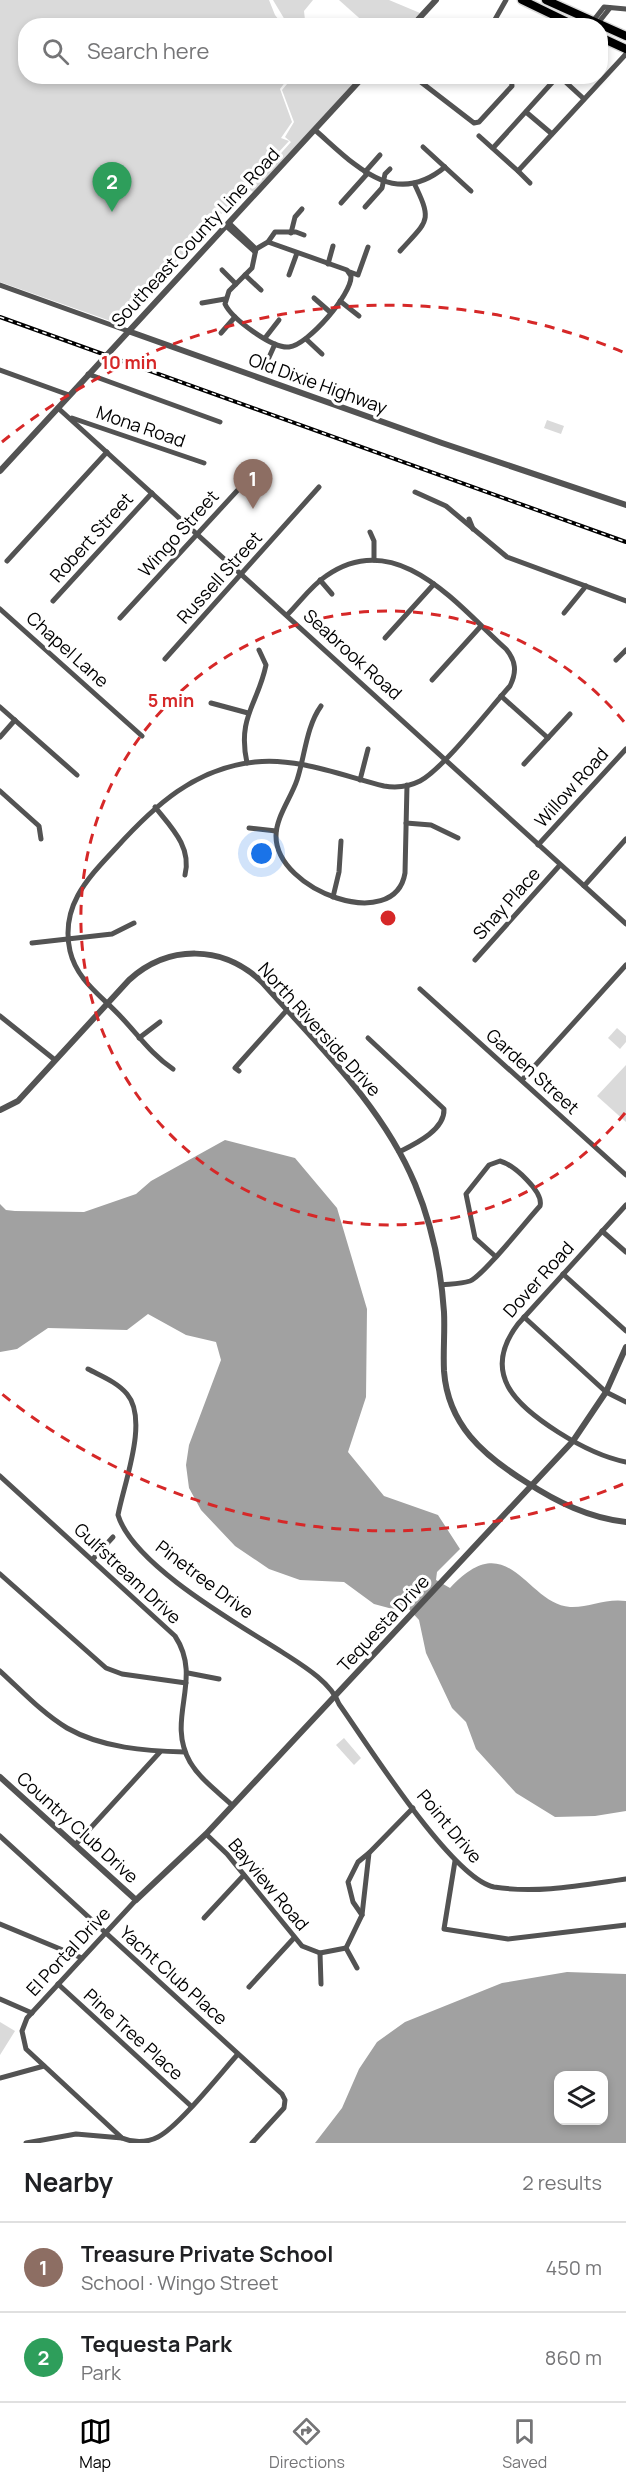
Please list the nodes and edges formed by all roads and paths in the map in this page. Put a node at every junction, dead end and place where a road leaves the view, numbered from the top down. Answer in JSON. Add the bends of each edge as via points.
{"nodes":[{"id":1,"x":436,"y":0,"type":"edge"},
{"id":2,"x":506,"y":0,"type":"edge"},
{"id":3,"x":522,"y":0,"type":"edge"},
{"id":4,"x":551,"y":1,"type":"edge"},
{"id":5,"x":626,"y":9,"type":"edge"},
{"id":6,"x":419,"y":18,"type":"edge"},
{"id":7,"x":494,"y":18,"type":"edge"},
{"id":8,"x":557,"y":18,"type":"edge"},
{"id":9,"x":586,"y":18,"type":"edge"},
{"id":10,"x":600,"y":18,"type":"edge"},
{"id":11,"x":608,"y":28,"type":"edge"},
{"id":12,"x":626,"y":36,"type":"edge"},
{"id":13,"x":608,"y":41,"type":"edge"},
{"id":14,"x":626,"y":51,"type":"edge"},
{"id":15,"x":608,"y":73,"type":"edge"},
{"id":16,"x":357,"y":84,"type":"edge"},
{"id":17,"x":423,"y":84,"type":"edge"},
{"id":18,"x":512,"y":84,"type":"edge"},
{"id":19,"x":552,"y":84,"type":"edge"},
{"id":20,"x":568,"y":84,"type":"edge"},
{"id":21,"x":598,"y":84,"type":"edge"},
{"id":22,"x":584,"y":99,"type":"junction"},
{"id":23,"x":526,"y":112,"type":"junction"},
{"id":24,"x":315,"y":130,"type":"junction"},
{"id":25,"x":552,"y":134,"type":"junction"},
{"id":26,"x":479,"y":136,"type":"dead end"},
{"id":27,"x":423,"y":147,"type":"dead end"},
{"id":28,"x":493,"y":148,"type":"junction"},
{"id":29,"x":380,"y":155,"type":"dead end"},
{"id":30,"x":446,"y":167,"type":"junction"},
{"id":31,"x":390,"y":169,"type":"dead end"},
{"id":32,"x":518,"y":171,"type":"junction"},
{"id":33,"x":366,"y":173,"type":"junction"},
{"id":34,"x":384,"y":182,"type":"junction"},
{"id":35,"x":414,"y":183,"type":"junction"},
{"id":36,"x":530,"y":183,"type":"dead end"},
{"id":37,"x":471,"y":191,"type":"dead end"},
{"id":38,"x":341,"y":203,"type":"dead end"},
{"id":39,"x":365,"y":207,"type":"dead end"},
{"id":40,"x":302,"y":209,"type":"dead end"},
{"id":41,"x":227,"y":224,"type":"junction"},
{"id":42,"x":291,"y":233,"type":"junction"},
{"id":43,"x":304,"y":235,"type":"dead end"},
{"id":44,"x":268,"y":242,"type":"junction"},
{"id":45,"x":333,"y":246,"type":"dead end"},
{"id":46,"x":368,"y":247,"type":"dead end"},
{"id":47,"x":256,"y":251,"type":"junction"},
{"id":48,"x":400,"y":251,"type":"dead end"},
{"id":49,"x":297,"y":253,"type":"junction"},
{"id":50,"x":328,"y":264,"type":"junction"},
{"id":51,"x":222,"y":270,"type":"dead end"},
{"id":52,"x":350,"y":272,"type":"junction"},
{"id":53,"x":245,"y":275,"type":"junction"},
{"id":54,"x":289,"y":275,"type":"dead end"},
{"id":55,"x":236,"y":284,"type":"junction"},
{"id":56,"x":0,"y":285,"type":"edge"},
{"id":57,"x":261,"y":290,"type":"dead end"},
{"id":58,"x":314,"y":298,"type":"dead end"},
{"id":59,"x":225,"y":299,"type":"junction"},
{"id":60,"x":340,"y":301,"type":"junction"},
{"id":61,"x":202,"y":303,"type":"dead end"},
{"id":62,"x":330,"y":312,"type":"junction"},
{"id":63,"x":359,"y":316,"type":"dead end"},
{"id":64,"x":235,"y":317,"type":"junction"},
{"id":65,"x":279,"y":320,"type":"dead end"},
{"id":66,"x":128,"y":331,"type":"junction"},
{"id":67,"x":221,"y":333,"type":"dead end"},
{"id":68,"x":265,"y":338,"type":"junction"},
{"id":69,"x":306,"y":339,"type":"junction"},
{"id":70,"x":275,"y":344,"type":"junction"},
{"id":71,"x":322,"y":354,"type":"dead end"},
{"id":72,"x":266,"y":364,"type":"dead end"},
{"id":73,"x":0,"y":370,"type":"edge"},
{"id":74,"x":88,"y":374,"type":"junction"},
{"id":75,"x":69,"y":395,"type":"junction"},
{"id":76,"x":58,"y":408,"type":"junction"},
{"id":77,"x":68,"y":416,"type":"junction"},
{"id":78,"x":220,"y":422,"type":"dead end"},
{"id":79,"x":107,"y":452,"type":"junction"},
{"id":80,"x":204,"y":463,"type":"dead end"},
{"id":81,"x":253,"y":465,"type":"dead end"},
{"id":82,"x":0,"y":471,"type":"edge"},
{"id":83,"x":319,"y":487,"type":"dead end"},
{"id":84,"x":415,"y":492,"type":"dead end"},
{"id":85,"x":152,"y":493,"type":"junction"},
{"id":86,"x":626,"y":506,"type":"edge"},
{"id":87,"x":469,"y":519,"type":"dead end"},
{"id":88,"x":370,"y":532,"type":"dead end"},
{"id":89,"x":197,"y":534,"type":"junction"},
{"id":90,"x":478,"y":535,"type":"junction"},
{"id":91,"x":375,"y":560,"type":"junction"},
{"id":92,"x":7,"y":561,"type":"dead end"},
{"id":93,"x":242,"y":574,"type":"junction"},
{"id":94,"x":320,"y":580,"type":"junction"},
{"id":95,"x":434,"y":584,"type":"junction"},
{"id":96,"x":586,"y":586,"type":"junction"},
{"id":97,"x":332,"y":594,"type":"dead end"},
{"id":98,"x":53,"y":601,"type":"dead end"},
{"id":99,"x":626,"y":601,"type":"edge"},
{"id":100,"x":0,"y":609,"type":"edge"},
{"id":101,"x":564,"y":613,"type":"dead end"},
{"id":102,"x":288,"y":615,"type":"junction"},
{"id":103,"x":120,"y":618,"type":"dead end"},
{"id":104,"x":481,"y":626,"type":"junction"},
{"id":105,"x":385,"y":638,"type":"dead end"},
{"id":106,"x":258,"y":650,"type":"dead end"},
{"id":107,"x":626,"y":650,"type":"edge"},
{"id":108,"x":165,"y":659,"type":"dead end"},
{"id":109,"x":616,"y":660,"type":"dead end"},
{"id":110,"x":432,"y":680,"type":"dead end"},
{"id":111,"x":501,"y":696,"type":"junction"},
{"id":112,"x":212,"y":703,"type":"dead end"},
{"id":113,"x":321,"y":706,"type":"dead end"},
{"id":114,"x":0,"y":707,"type":"edge"},
{"id":115,"x":248,"y":712,"type":"junction"},
{"id":116,"x":570,"y":714,"type":"dead end"},
{"id":117,"x":15,"y":720,"type":"junction"},
{"id":118,"x":142,"y":736,"type":"dead end"},
{"id":119,"x":0,"y":737,"type":"edge"},
{"id":120,"x":548,"y":738,"type":"junction"},
{"id":121,"x":368,"y":748,"type":"dead end"},
{"id":122,"x":625,"y":752,"type":"edge"},
{"id":123,"x":445,"y":758,"type":"junction"},
{"id":124,"x":247,"y":763,"type":"junction"},
{"id":125,"x":524,"y":764,"type":"dead end"},
{"id":126,"x":301,"y":765,"type":"junction"},
{"id":127,"x":77,"y":775,"type":"dead end"},
{"id":128,"x":360,"y":780,"type":"junction"},
{"id":129,"x":407,"y":786,"type":"junction"},
{"id":130,"x":0,"y":791,"type":"edge"},
{"id":131,"x":155,"y":807,"type":"junction"},
{"id":132,"x":406,"y":823,"type":"junction"},
{"id":133,"x":249,"y":828,"type":"dead end"},
{"id":134,"x":276,"y":831,"type":"junction"},
{"id":135,"x":41,"y":838,"type":"dead end"},
{"id":136,"x":458,"y":838,"type":"dead end"},
{"id":137,"x":626,"y":839,"type":"edge"},
{"id":138,"x":341,"y":841,"type":"dead end"},
{"id":139,"x":538,"y":845,"type":"junction"},
{"id":140,"x":560,"y":865,"type":"junction"},
{"id":141,"x":185,"y":875,"type":"dead end"},
{"id":142,"x":401,"y":885,"type":"junction"},
{"id":143,"x":584,"y":886,"type":"junction"},
{"id":144,"x":409,"y":888,"type":"dead end"},
{"id":145,"x":333,"y":897,"type":"junction"},
{"id":146,"x":134,"y":923,"type":"dead end"},
{"id":147,"x":626,"y":924,"type":"edge"},
{"id":148,"x":68,"y":940,"type":"junction"},
{"id":149,"x":32,"y":943,"type":"dead end"},
{"id":150,"x":475,"y":960,"type":"dead end"},
{"id":151,"x":626,"y":965,"type":"edge"},
{"id":152,"x":420,"y":989,"type":"dead end"},
{"id":153,"x":108,"y":1003,"type":"junction"},
{"id":154,"x":287,"y":1010,"type":"junction"},
{"id":155,"x":0,"y":1016,"type":"edge"},
{"id":156,"x":160,"y":1022,"type":"dead end"},
{"id":157,"x":139,"y":1038,"type":"junction"},
{"id":158,"x":368,"y":1038,"type":"dead end"},
{"id":159,"x":55,"y":1060,"type":"junction"},
{"id":160,"x":173,"y":1069,"type":"dead end"},
{"id":161,"x":239,"y":1071,"type":"dead end"},
{"id":162,"x":522,"y":1080,"type":"junction"},
{"id":163,"x":0,"y":1110,"type":"edge"},
{"id":164,"x":399,"y":1152,"type":"junction"},
{"id":165,"x":626,"y":1175,"type":"edge"},
{"id":166,"x":626,"y":1205,"type":"edge"},
{"id":167,"x":602,"y":1231,"type":"junction"},
{"id":168,"x":626,"y":1252,"type":"edge"},
{"id":169,"x":495,"y":1256,"type":"junction"},
{"id":170,"x":563,"y":1274,"type":"junction"},
{"id":171,"x":442,"y":1285,"type":"junction"},
{"id":172,"x":524,"y":1317,"type":"junction"},
{"id":173,"x":626,"y":1331,"type":"edge"},
{"id":174,"x":626,"y":1347,"type":"edge"},
{"id":175,"x":88,"y":1369,"type":"dead end"},
{"id":176,"x":606,"y":1392,"type":"junction"},
{"id":177,"x":626,"y":1402,"type":"edge"},
{"id":178,"x":573,"y":1441,"type":"junction"},
{"id":179,"x":626,"y":1462,"type":"edge"},
{"id":180,"x":0,"y":1476,"type":"edge"},
{"id":181,"x":532,"y":1486,"type":"junction"},
{"id":182,"x":626,"y":1522,"type":"edge"},
{"id":183,"x":113,"y":1537,"type":"dead end"},
{"id":184,"x":92,"y":1560,"type":"junction"},
{"id":185,"x":1,"y":1578,"type":"edge"},
{"id":186,"x":0,"y":1671,"type":"edge"},
{"id":187,"x":188,"y":1673,"type":"junction"},
{"id":188,"x":219,"y":1679,"type":"dead end"},
{"id":189,"x":186,"y":1683,"type":"junction"},
{"id":190,"x":336,"y":1696,"type":"junction"},
{"id":191,"x":160,"y":1752,"type":"junction"},
{"id":192,"x":185,"y":1752,"type":"junction"},
{"id":193,"x":0,"y":1777,"type":"edge"},
{"id":194,"x":232,"y":1805,"type":"junction"},
{"id":195,"x":413,"y":1808,"type":"junction"},
{"id":196,"x":206,"y":1834,"type":"junction"},
{"id":197,"x":0,"y":1836,"type":"edge"},
{"id":198,"x":75,"y":1845,"type":"junction"},
{"id":199,"x":369,"y":1853,"type":"junction"},
{"id":200,"x":455,"y":1861,"type":"junction"},
{"id":201,"x":244,"y":1875,"type":"junction"},
{"id":202,"x":626,"y":1879,"type":"edge"},
{"id":203,"x":136,"y":1900,"type":"junction"},
{"id":204,"x":362,"y":1916,"type":"junction"},
{"id":205,"x":204,"y":1918,"type":"dead end"},
{"id":206,"x":0,"y":1924,"type":"edge"},
{"id":207,"x":626,"y":1925,"type":"edge"},
{"id":208,"x":105,"y":1932,"type":"junction"},
{"id":209,"x":294,"y":1938,"type":"junction"},
{"id":210,"x":346,"y":1948,"type":"junction"},
{"id":211,"x":320,"y":1953,"type":"junction"},
{"id":212,"x":82,"y":1958,"type":"junction"},
{"id":213,"x":357,"y":1968,"type":"dead end"},
{"id":214,"x":58,"y":1984,"type":"junction"},
{"id":215,"x":321,"y":1984,"type":"dead end"},
{"id":216,"x":249,"y":1987,"type":"dead end"},
{"id":217,"x":0,"y":2000,"type":"edge"},
{"id":218,"x":32,"y":2013,"type":"junction"},
{"id":219,"x":238,"y":2054,"type":"junction"},
{"id":220,"x":44,"y":2067,"type":"junction"},
{"id":221,"x":0,"y":2078,"type":"edge"},
{"id":222,"x":191,"y":2106,"type":"junction"},
{"id":223,"x":122,"y":2138,"type":"junction"},
{"id":224,"x":26,"y":2143,"type":"edge"},
{"id":225,"x":252,"y":2143,"type":"edge"}],
"edges":[{"from":1,"to":6,"type":"street"},
{"from":2,"to":7,"type":"street"},
{"from":3,"to":8,"type":"main road"},
{"from":4,"to":9,"type":"main road"},
{"from":5,"to":10,"type":"street","via":[[612,8]]},
{"from":11,"to":12,"type":"main road"},
{"from":13,"to":14,"type":"main road"},
{"from":14,"to":15,"type":"street"},
{"from":16,"to":24,"type":"street","name":"Southeast County Line Road"},
{"from":17,"to":18,"type":"street","via":[[474,123]]},
{"from":19,"to":23,"type":"street"},
{"from":20,"to":22,"type":"street"},
{"from":21,"to":22,"type":"street"},
{"from":22,"to":25,"type":"street"},
{"from":23,"to":25,"type":"street"},
{"from":23,"to":28,"type":"street"},
{"from":24,"to":33,"type":"street"},
{"from":24,"to":41,"type":"street","name":"Southeast County Line Road"},
{"from":25,"to":32,"type":"street"},
{"from":26,"to":28,"type":"street"},
{"from":27,"to":30,"type":"street"},
{"from":28,"to":32,"type":"street"},
{"from":29,"to":33,"type":"street"},
{"from":30,"to":35,"type":"street"},
{"from":30,"to":37,"type":"street"},
{"from":31,"to":34,"type":"street"},
{"from":32,"to":36,"type":"street"},
{"from":33,"to":34,"type":"street"},
{"from":33,"to":38,"type":"street"},
{"from":34,"to":35,"type":"street"},
{"from":34,"to":39,"type":"street"},
{"from":35,"to":48,"type":"street","via":[[426,208],[426,219]]},
{"from":40,"to":42,"type":"street","via":[[295,217]]},
{"from":41,"to":47,"type":"street"},
{"from":41,"to":66,"type":"street","name":"Southeast County Line Road"},
{"from":42,"to":43,"type":"street"},
{"from":42,"to":44,"type":"street","via":[[275,232]]},
{"from":44,"to":47,"type":"street"},
{"from":44,"to":49,"type":"street"},
{"from":45,"to":50,"type":"street"},
{"from":46,"to":52,"type":"street","via":[[358,275]]},
{"from":47,"to":53,"type":"street","via":[[255,262]]},
{"from":49,"to":50,"type":"street"},
{"from":49,"to":54,"type":"street"},
{"from":50,"to":52,"type":"street"},
{"from":51,"to":55,"type":"street"},
{"from":52,"to":60,"type":"street","via":[[351,281]]},
{"from":53,"to":55,"type":"street"},
{"from":53,"to":57,"type":"street"},
{"from":55,"to":59,"type":"street"},
{"from":56,"to":66,"type":"street","name":"Old Dixie Highway"},
{"from":58,"to":62,"type":"street"},
{"from":59,"to":61,"type":"street"},
{"from":59,"to":64,"type":"street"},
{"from":60,"to":62,"type":"street"},
{"from":60,"to":63,"type":"street"},
{"from":62,"to":69,"type":"street"},
{"from":64,"to":67,"type":"street"},
{"from":64,"to":68,"type":"street"},
{"from":65,"to":68,"type":"street"},
{"from":66,"to":74,"type":"street","name":"Southeast County Line Road"},
{"from":66,"to":86,"type":"street","name":"Old Dixie Highway"},
{"from":68,"to":70,"type":"street"},
{"from":69,"to":70,"type":"street","via":[[292,347]]},
{"from":69,"to":71,"type":"street"},
{"from":70,"to":72,"type":"street"},
{"from":73,"to":75,"type":"street"},
{"from":74,"to":75,"type":"street","name":"Southeast County Line Road"},
{"from":74,"to":78,"type":"street"},
{"from":75,"to":76,"type":"street","name":"Southeast County Line Road"},
{"from":76,"to":77,"type":"street","name":"Seabrook Road"},
{"from":76,"to":82,"type":"street","name":"Southeast County Line Road"},
{"from":77,"to":79,"type":"street","name":"Seabrook Road"},
{"from":77,"to":80,"type":"street","name":"Mona Road"},
{"from":79,"to":85,"type":"street","name":"Seabrook Road"},
{"from":79,"to":92,"type":"street"},
{"from":81,"to":89,"type":"street","name":"Wingo Street","via":[[247,480]]},
{"from":83,"to":93,"type":"street","name":"Russell Street"},
{"from":84,"to":90,"type":"street","via":[[446,506]]},
{"from":85,"to":89,"type":"street","name":"Seabrook Road"},
{"from":85,"to":98,"type":"street","name":"Robert Street"},
{"from":87,"to":90,"type":"street"},
{"from":88,"to":91,"type":"street"},
{"from":89,"to":93,"type":"street","name":"Seabrook Road"},
{"from":89,"to":103,"type":"street","name":"Wingo Street"},
{"from":90,"to":96,"type":"street","via":[[507,558]]},
{"from":91,"to":94,"type":"street","via":[[345,565]]},
{"from":91,"to":95,"type":"street","via":[[408,567]]},
{"from":93,"to":102,"type":"street","name":"Seabrook Road"},
{"from":93,"to":108,"type":"street","name":"Russell Street"},
{"from":94,"to":97,"type":"street"},
{"from":94,"to":102,"type":"street"},
{"from":95,"to":104,"type":"street"},
{"from":95,"to":105,"type":"street"},
{"from":96,"to":99,"type":"street"},
{"from":96,"to":101,"type":"street"},
{"from":100,"to":118,"type":"street","name":"Chapel Lane"},
{"from":102,"to":123,"type":"street","name":"Seabrook Road"},
{"from":104,"to":110,"type":"street"},
{"from":104,"to":111,"type":"street","via":[[509,652],[514,662],[514,676]]},
{"from":106,"to":115,"type":"street","via":[[266,665]]},
{"from":107,"to":109,"type":"street"},
{"from":111,"to":120,"type":"street"},
{"from":111,"to":123,"type":"street"},
{"from":112,"to":115,"type":"street"},
{"from":113,"to":126,"type":"street","via":[[314,717]]},
{"from":114,"to":117,"type":"street"},
{"from":115,"to":124,"type":"street","via":[[244,739]]},
{"from":116,"to":120,"type":"street"},
{"from":117,"to":119,"type":"street"},
{"from":117,"to":127,"type":"street"},
{"from":120,"to":125,"type":"street"},
{"from":121,"to":128,"type":"street"},
{"from":122,"to":139,"type":"street","name":"Willow Road"},
{"from":123,"to":129,"type":"street","via":[[427,777]]},
{"from":123,"to":139,"type":"street","name":"Seabrook Road"},
{"from":124,"to":126,"type":"street","via":[[278,761]]},
{"from":124,"to":131,"type":"street","via":[[193,781]]},
{"from":126,"to":128,"type":"street"},
{"from":126,"to":134,"type":"street"},
{"from":128,"to":129,"type":"street"},
{"from":129,"to":132,"type":"street"},
{"from":130,"to":135,"type":"street","via":[[39,826]]},
{"from":131,"to":141,"type":"street","via":[[184,847]]},
{"from":131,"to":148,"type":"street","via":[[81,887],[70,914]]},
{"from":132,"to":136,"type":"street","via":[[431,825]]},
{"from":132,"to":142,"type":"street","via":[[405,873]]},
{"from":133,"to":134,"type":"street"},
{"from":134,"to":145,"type":"street","via":[[278,850],[291,870]]},
{"from":137,"to":143,"type":"street"},
{"from":138,"to":145,"type":"street"},
{"from":139,"to":140,"type":"street","name":"Seabrook Road"},
{"from":140,"to":143,"type":"street","name":"Seabrook Road"},
{"from":140,"to":150,"type":"street","name":"Shay Place"},
{"from":142,"to":144,"type":"street"},
{"from":142,"to":145,"type":"street","via":[[380,901]]},
{"from":143,"to":147,"type":"street","name":"Seabrook Road"},
{"from":146,"to":148,"type":"street","via":[[112,934]]},
{"from":148,"to":149,"type":"street"},
{"from":148,"to":153,"type":"street","via":[[80,974]]},
{"from":151,"to":162,"type":"street"},
{"from":152,"to":162,"type":"street","name":"Garden Street"},
{"from":153,"to":154,"type":"street","name":"North Riverside Drive","via":[[151,964],[173,955],[201,953],[244,967]]},
{"from":153,"to":157,"type":"street"},
{"from":153,"to":159,"type":"street","name":"North Riverside Drive"},
{"from":154,"to":161,"type":"street","via":[[235,1068]]},
{"from":154,"to":164,"type":"street","name":"North Riverside Drive","via":[[370,1106]]},
{"from":155,"to":159,"type":"street"},
{"from":156,"to":157,"type":"street"},
{"from":157,"to":160,"type":"street"},
{"from":158,"to":164,"type":"street","via":[[444,1109],[442,1120],[426,1137]]},
{"from":159,"to":163,"type":"street","name":"North Riverside Drive","via":[[15,1104]]},
{"from":162,"to":165,"type":"street","name":"Garden Street"},
{"from":164,"to":171,"type":"street","name":"North Riverside Drive","via":[[429,1224]]},
{"from":166,"to":167,"type":"street","name":"Dover Road"},
{"from":167,"to":168,"type":"street"},
{"from":167,"to":170,"type":"street","name":"Dover Road"},
{"from":169,"to":169,"type":"street","via":[[475,1238],[466,1194],[489,1165],[500,1161],[537,1190],[541,1203]]},
{"from":169,"to":171,"type":"street","via":[[472,1280]]},
{"from":170,"to":172,"type":"street","name":"Dover Road"},
{"from":170,"to":173,"type":"street"},
{"from":171,"to":181,"type":"street","name":"North Riverside Drive","via":[[445,1382],[451,1404],[463,1429],[486,1456]]},
{"from":172,"to":176,"type":"street"},
{"from":172,"to":178,"type":"street","name":"Dover Road","via":[[509,1337],[504,1354],[508,1388],[526,1411]]},
{"from":174,"to":176,"type":"street","name":"Tequesta Drive"},
{"from":175,"to":190,"type":"street","name":"Pinetree Drive","via":[[122,1389],[136,1413],[134,1448],[118,1515],[141,1550],[202,1600],[304,1666]]},
{"from":176,"to":177,"type":"street"},
{"from":176,"to":178,"type":"street","name":"Tequesta Drive"},
{"from":178,"to":179,"type":"street","name":"Dover Road","via":[[596,1454]]},
{"from":178,"to":181,"type":"street","name":"Tequesta Drive"},
{"from":180,"to":184,"type":"street","name":"Gulfstream Drive"},
{"from":181,"to":182,"type":"street","name":"North Riverside Drive","via":[[575,1509]]},
{"from":181,"to":190,"type":"street","name":"Tequesta Drive"},
{"from":183,"to":184,"type":"street"},
{"from":184,"to":187,"type":"street","name":"Gulfstream Drive","via":[[175,1636]]},
{"from":185,"to":189,"type":"street","via":[[106,1668]]},
{"from":186,"to":191,"type":"street","via":[[44,1711],[76,1732],[112,1745]]},
{"from":187,"to":188,"type":"street"},
{"from":187,"to":189,"type":"street","name":"Gulfstream Drive"},
{"from":189,"to":192,"type":"street","name":"Gulfstream Drive","via":[[180,1724]]},
{"from":190,"to":194,"type":"street","name":"Tequesta Drive"},
{"from":190,"to":195,"type":"street","name":"Point Drive"},
{"from":191,"to":192,"type":"street"},
{"from":191,"to":198,"type":"street"},
{"from":192,"to":194,"type":"street","name":"Gulfstream Drive","via":[[201,1776]]},
{"from":193,"to":198,"type":"street","name":"Country Club Drive"},
{"from":194,"to":196,"type":"street","name":"Tequesta Drive"},
{"from":195,"to":199,"type":"street"},
{"from":195,"to":200,"type":"street","name":"Point Drive"},
{"from":196,"to":201,"type":"street","name":"Bayview Road"},
{"from":196,"to":203,"type":"street","name":"Tequesta Drive"},
{"from":197,"to":208,"type":"street","name":"Yacht Club Place"},
{"from":198,"to":203,"type":"street","name":"Country Club Drive"},
{"from":199,"to":204,"type":"street"},
{"from":199,"to":204,"type":"street","via":[[358,1863],[348,1882]]},
{"from":200,"to":202,"type":"street","name":"Point Drive","via":[[493,1886],[542,1889]]},
{"from":200,"to":207,"type":"street","via":[[444,1929],[508,1940]]},
{"from":201,"to":205,"type":"street"},
{"from":201,"to":209,"type":"street","name":"Bayview Road"},
{"from":203,"to":208,"type":"street","name":"El Portal Drive"},
{"from":204,"to":210,"type":"street"},
{"from":206,"to":212,"type":"street"},
{"from":208,"to":212,"type":"street","name":"El Portal Drive"},
{"from":208,"to":219,"type":"street","name":"Yacht Club Place"},
{"from":209,"to":211,"type":"street","name":"Bayview Road","via":[[305,1948]]},
{"from":209,"to":216,"type":"street"},
{"from":210,"to":211,"type":"street"},
{"from":210,"to":213,"type":"street"},
{"from":211,"to":215,"type":"street"},
{"from":212,"to":214,"type":"street","name":"El Portal Drive"},
{"from":214,"to":218,"type":"street","name":"El Portal Drive"},
{"from":214,"to":222,"type":"street","name":"Pine Tree Place"},
{"from":217,"to":218,"type":"street"},
{"from":218,"to":220,"type":"street","name":"El Portal Drive","via":[[23,2028],[23,2042]]},
{"from":219,"to":222,"type":"street"},
{"from":219,"to":225,"type":"street","name":"Yacht Club Place","via":[[285,2100],[284,2108]]},
{"from":220,"to":221,"type":"street"},
{"from":220,"to":223,"type":"street","name":"El Portal Drive"},
{"from":222,"to":223,"type":"street","via":[[165,2132],[145,2141]]},
{"from":223,"to":224,"type":"street","via":[[76,2134]]}]}
